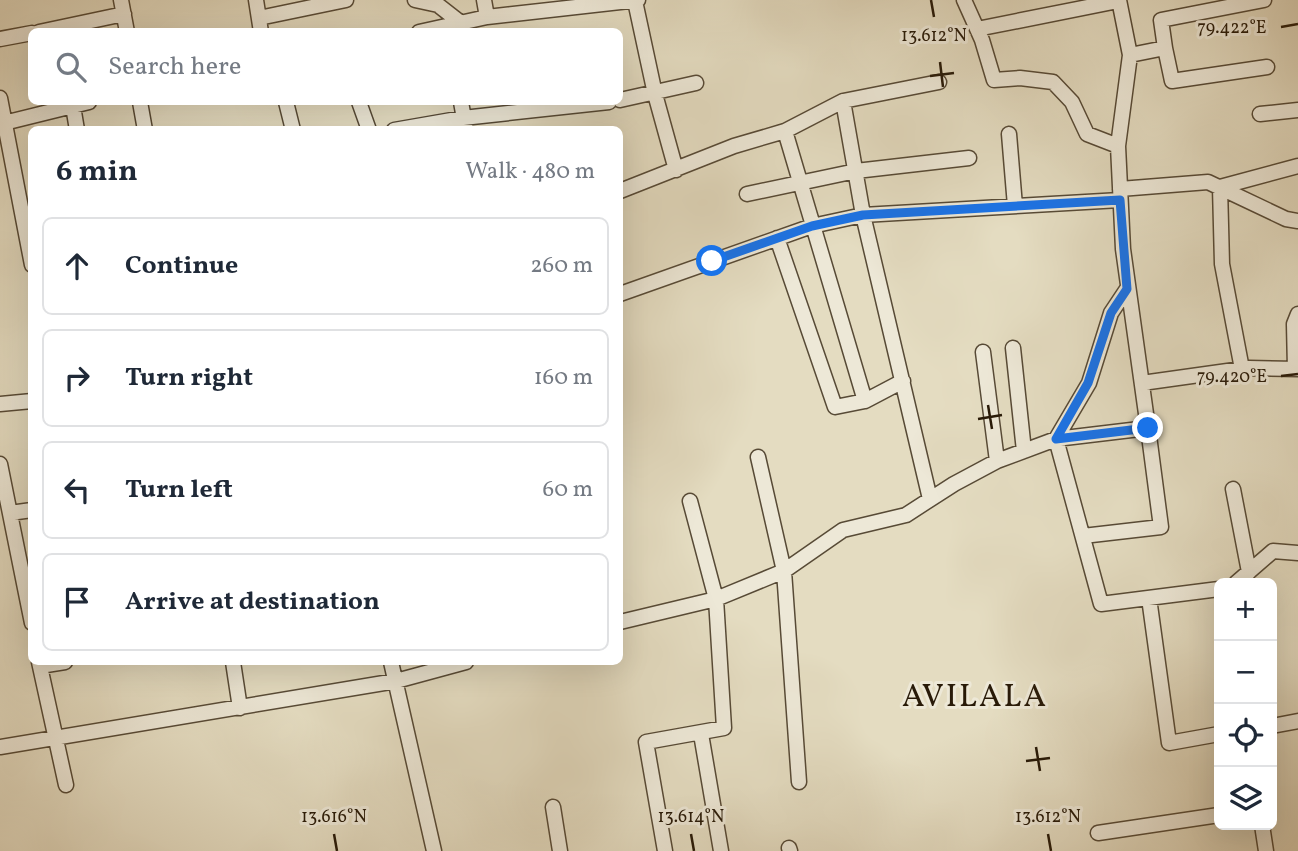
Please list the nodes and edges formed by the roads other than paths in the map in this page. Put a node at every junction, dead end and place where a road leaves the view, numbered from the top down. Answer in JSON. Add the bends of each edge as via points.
{"nodes":[{"id":1,"x":257,"y":0,"type":"edge"},
{"id":2,"x":419,"y":0,"type":"edge"},
{"id":3,"x":484,"y":0,"type":"edge"},
{"id":4,"x":636,"y":0,"type":"edge"},
{"id":5,"x":964,"y":0,"type":"edge"},
{"id":6,"x":1264,"y":0,"type":"edge"},
{"id":7,"x":336,"y":1,"type":"edge"},
{"id":8,"x":1118,"y":1,"type":"edge"},
{"id":9,"x":588,"y":3,"type":"edge"},
{"id":10,"x":557,"y":5,"type":"edge"},
{"id":11,"x":287,"y":6,"type":"edge"},
{"id":12,"x":123,"y":7,"type":"edge"},
{"id":13,"x":487,"y":17,"type":"junction"},
{"id":14,"x":461,"y":23,"type":"junction"},
{"id":15,"x":260,"y":25,"type":"edge"},
{"id":16,"x":52,"y":28,"type":"edge"},
{"id":17,"x":126,"y":28,"type":"edge"},
{"id":18,"x":438,"y":28,"type":"edge"},
{"id":19,"x":977,"y":29,"type":"junction"},
{"id":20,"x":28,"y":34,"type":"edge"},
{"id":21,"x":0,"y":39,"type":"edge"},
{"id":22,"x":1165,"y":48,"type":"junction"},
{"id":23,"x":1130,"y":55,"type":"junction"},
{"id":24,"x":1267,"y":67,"type":"dead end"},
{"id":25,"x":939,"y":82,"type":"dead end"},
{"id":26,"x":696,"y":83,"type":"dead end"},
{"id":27,"x":655,"y":94,"type":"junction"},
{"id":28,"x":0,"y":98,"type":"edge"},
{"id":29,"x":623,"y":99,"type":"edge"},
{"id":30,"x":843,"y":101,"type":"junction"},
{"id":31,"x":77,"y":105,"type":"edge"},
{"id":32,"x":141,"y":105,"type":"edge"},
{"id":33,"x":287,"y":105,"type":"edge"},
{"id":34,"x":360,"y":105,"type":"edge"},
{"id":35,"x":462,"y":105,"type":"edge"},
{"id":36,"x":589,"y":105,"type":"edge"},
{"id":37,"x":73,"y":106,"type":"junction"},
{"id":38,"x":1298,"y":110,"type":"edge"},
{"id":39,"x":1260,"y":114,"type":"dead end"},
{"id":40,"x":2,"y":124,"type":"edge"},
{"id":41,"x":465,"y":124,"type":"edge"},
{"id":42,"x":77,"y":126,"type":"edge"},
{"id":43,"x":144,"y":126,"type":"edge"},
{"id":44,"x":292,"y":126,"type":"edge"},
{"id":45,"x":368,"y":126,"type":"edge"},
{"id":46,"x":441,"y":126,"type":"edge"},
{"id":47,"x":785,"y":131,"type":"junction"},
{"id":48,"x":1009,"y":134,"type":"dead end"},
{"id":49,"x":1118,"y":146,"type":"junction"},
{"id":50,"x":969,"y":158,"type":"dead end"},
{"id":51,"x":1298,"y":166,"type":"edge"},
{"id":52,"x":676,"y":170,"type":"junction"},
{"id":53,"x":856,"y":171,"type":"junction"},
{"id":54,"x":799,"y":181,"type":"junction"},
{"id":55,"x":1220,"y":187,"type":"junction"},
{"id":56,"x":623,"y":190,"type":"edge"},
{"id":57,"x":747,"y":194,"type":"dead end"},
{"id":58,"x":1120,"y":194,"type":"junction"},
{"id":59,"x":1015,"y":206,"type":"junction"},
{"id":60,"x":863,"y":215,"type":"junction"},
{"id":61,"x":1298,"y":220,"type":"edge"},
{"id":62,"x":812,"y":226,"type":"junction"},
{"id":63,"x":777,"y":238,"type":"junction"},
{"id":64,"x":28,"y":246,"type":"edge"},
{"id":65,"x":1127,"y":289,"type":"junction"},
{"id":66,"x":623,"y":293,"type":"edge"},
{"id":67,"x":1298,"y":314,"type":"edge"},
{"id":68,"x":1013,"y":348,"type":"dead end"},
{"id":69,"x":983,"y":352,"type":"dead end"},
{"id":70,"x":1242,"y":369,"type":"junction"},
{"id":71,"x":1297,"y":369,"type":"edge"},
{"id":72,"x":903,"y":381,"type":"junction"},
{"id":73,"x":1142,"y":383,"type":"junction"},
{"id":74,"x":28,"y":401,"type":"edge"},
{"id":75,"x":865,"y":401,"type":"junction"},
{"id":76,"x":0,"y":404,"type":"edge"},
{"id":77,"x":1148,"y":428,"type":"junction"},
{"id":78,"x":1056,"y":439,"type":"junction"},
{"id":79,"x":1024,"y":451,"type":"junction"},
{"id":80,"x":758,"y":457,"type":"dead end"},
{"id":81,"x":997,"y":461,"type":"junction"},
{"id":82,"x":0,"y":464,"type":"edge"},
{"id":83,"x":1233,"y":489,"type":"dead end"},
{"id":84,"x":930,"y":499,"type":"junction"},
{"id":85,"x":690,"y":501,"type":"dead end"},
{"id":86,"x":28,"y":511,"type":"edge"},
{"id":87,"x":10,"y":513,"type":"junction"},
{"id":88,"x":1083,"y":536,"type":"junction"},
{"id":89,"x":1298,"y":553,"type":"edge"},
{"id":90,"x":783,"y":571,"type":"junction"},
{"id":91,"x":1249,"y":572,"type":"junction"},
{"id":92,"x":1242,"y":578,"type":"edge"},
{"id":93,"x":1214,"y":590,"type":"edge"},
{"id":94,"x":28,"y":595,"type":"edge"},
{"id":95,"x":1150,"y":598,"type":"junction"},
{"id":96,"x":716,"y":599,"type":"junction"},
{"id":97,"x":623,"y":621,"type":"edge"},
{"id":98,"x":39,"y":665,"type":"edge"},
{"id":99,"x":233,"y":665,"type":"edge"},
{"id":100,"x":392,"y":665,"type":"edge"},
{"id":101,"x":455,"y":665,"type":"edge"},
{"id":102,"x":396,"y":681,"type":"junction"},
{"id":103,"x":240,"y":708,"type":"junction"},
{"id":104,"x":1298,"y":721,"type":"edge"},
{"id":105,"x":1277,"y":725,"type":"edge"},
{"id":106,"x":701,"y":734,"type":"junction"},
{"id":107,"x":1214,"y":735,"type":"edge"},
{"id":108,"x":56,"y":737,"type":"junction"},
{"id":109,"x":0,"y":747,"type":"edge"},
{"id":110,"x":799,"y":782,"type":"dead end"},
{"id":111,"x":66,"y":785,"type":"dead end"},
{"id":112,"x":552,"y":807,"type":"dead end"},
{"id":113,"x":1214,"y":816,"type":"edge"},
{"id":114,"x":1263,"y":830,"type":"edge"},
{"id":115,"x":1098,"y":833,"type":"dead end"},
{"id":116,"x":557,"y":850,"type":"edge"},
{"id":117,"x":433,"y":851,"type":"edge"},
{"id":118,"x":665,"y":851,"type":"edge"},
{"id":119,"x":721,"y":851,"type":"edge"},
{"id":120,"x":1266,"y":851,"type":"edge"}],
"edges":[{"from":1,"to":15,"type":"street"},
{"from":2,"to":14,"type":"street","via":[[443,7]]},
{"from":3,"to":13,"type":"street"},
{"from":4,"to":9,"type":"street"},
{"from":4,"to":27,"type":"street"},
{"from":5,"to":19,"type":"street"},
{"from":6,"to":22,"type":"street","via":[[1161,20]]},
{"from":7,"to":11,"type":"street"},
{"from":8,"to":19,"type":"street"},
{"from":8,"to":23,"type":"street"},
{"from":9,"to":10,"type":"street"},
{"from":10,"to":13,"type":"street"},
{"from":11,"to":15,"type":"street"},
{"from":12,"to":16,"type":"street"},
{"from":12,"to":17,"type":"street"},
{"from":13,"to":14,"type":"street"},
{"from":14,"to":18,"type":"street"},
{"from":19,"to":49,"type":"street","via":[[994,80],[1053,82],[1072,102],[1087,134]]},
{"from":20,"to":21,"type":"street"},
{"from":22,"to":23,"type":"street"},
{"from":22,"to":24,"type":"street","via":[[1172,81]]},
{"from":23,"to":49,"type":"street"},
{"from":25,"to":30,"type":"street"},
{"from":26,"to":27,"type":"street"},
{"from":27,"to":29,"type":"street"},
{"from":27,"to":52,"type":"street"},
{"from":28,"to":40,"type":"street"},
{"from":30,"to":47,"type":"street"},
{"from":30,"to":53,"type":"street"},
{"from":31,"to":37,"type":"street"},
{"from":32,"to":43,"type":"street"},
{"from":33,"to":44,"type":"street"},
{"from":34,"to":45,"type":"street"},
{"from":35,"to":41,"type":"street"},
{"from":36,"to":41,"type":"street"},
{"from":37,"to":40,"type":"street"},
{"from":37,"to":42,"type":"street"},
{"from":38,"to":39,"type":"street"},
{"from":40,"to":64,"type":"street"},
{"from":41,"to":46,"type":"street"},
{"from":47,"to":52,"type":"street"},
{"from":47,"to":54,"type":"street"},
{"from":48,"to":59,"type":"street"},
{"from":49,"to":58,"type":"street"},
{"from":50,"to":53,"type":"street"},
{"from":51,"to":55,"type":"street"},
{"from":52,"to":56,"type":"street"},
{"from":53,"to":54,"type":"street"},
{"from":53,"to":60,"type":"street"},
{"from":54,"to":57,"type":"street"},
{"from":54,"to":62,"type":"street"},
{"from":55,"to":58,"type":"street","via":[[1208,181]]},
{"from":55,"to":61,"type":"street","via":[[1286,219]]},
{"from":55,"to":70,"type":"street","via":[[1223,264]]},
{"from":58,"to":59,"type":"street"},
{"from":58,"to":65,"type":"street"},
{"from":59,"to":60,"type":"street"},
{"from":60,"to":62,"type":"street"},
{"from":60,"to":72,"type":"street"},
{"from":62,"to":63,"type":"street"},
{"from":62,"to":75,"type":"street"},
{"from":63,"to":66,"type":"street"},
{"from":63,"to":75,"type":"street","via":[[835,407]]},
{"from":65,"to":73,"type":"street"},
{"from":65,"to":78,"type":"street","via":[[1111,313],[1088,383]]},
{"from":67,"to":71,"type":"street","via":[[1294,324]]},
{"from":68,"to":79,"type":"street"},
{"from":69,"to":81,"type":"street"},
{"from":70,"to":71,"type":"street"},
{"from":70,"to":73,"type":"street"},
{"from":72,"to":75,"type":"street"},
{"from":72,"to":84,"type":"street"},
{"from":73,"to":77,"type":"street"},
{"from":74,"to":76,"type":"street"},
{"from":77,"to":78,"type":"street"},
{"from":77,"to":88,"type":"street","via":[[1161,527]]},
{"from":78,"to":79,"type":"street"},
{"from":78,"to":88,"type":"street"},
{"from":79,"to":81,"type":"street"},
{"from":80,"to":90,"type":"street"},
{"from":81,"to":84,"type":"street"},
{"from":82,"to":87,"type":"street"},
{"from":83,"to":91,"type":"street"},
{"from":84,"to":90,"type":"street","via":[[906,515],[844,530]]},
{"from":85,"to":96,"type":"street"},
{"from":86,"to":87,"type":"street"},
{"from":87,"to":94,"type":"street"},
{"from":88,"to":95,"type":"street","via":[[1101,604]]},
{"from":89,"to":91,"type":"street","via":[[1273,551]]},
{"from":90,"to":96,"type":"street"},
{"from":90,"to":110,"type":"street"},
{"from":91,"to":92,"type":"street"},
{"from":93,"to":95,"type":"street"},
{"from":95,"to":107,"type":"street","via":[[1169,743]]},
{"from":96,"to":97,"type":"street"},
{"from":96,"to":106,"type":"street","via":[[724,728]]},
{"from":98,"to":108,"type":"street"},
{"from":99,"to":103,"type":"street"},
{"from":100,"to":102,"type":"street"},
{"from":101,"to":102,"type":"street"},
{"from":102,"to":103,"type":"street"},
{"from":102,"to":117,"type":"street"},
{"from":103,"to":108,"type":"street"},
{"from":104,"to":105,"type":"street"},
{"from":106,"to":118,"type":"street","via":[[646,742]]},
{"from":106,"to":119,"type":"street"},
{"from":108,"to":109,"type":"street"},
{"from":108,"to":111,"type":"street"},
{"from":112,"to":116,"type":"street"},
{"from":113,"to":115,"type":"street"},
{"from":114,"to":120,"type":"street"}]}
